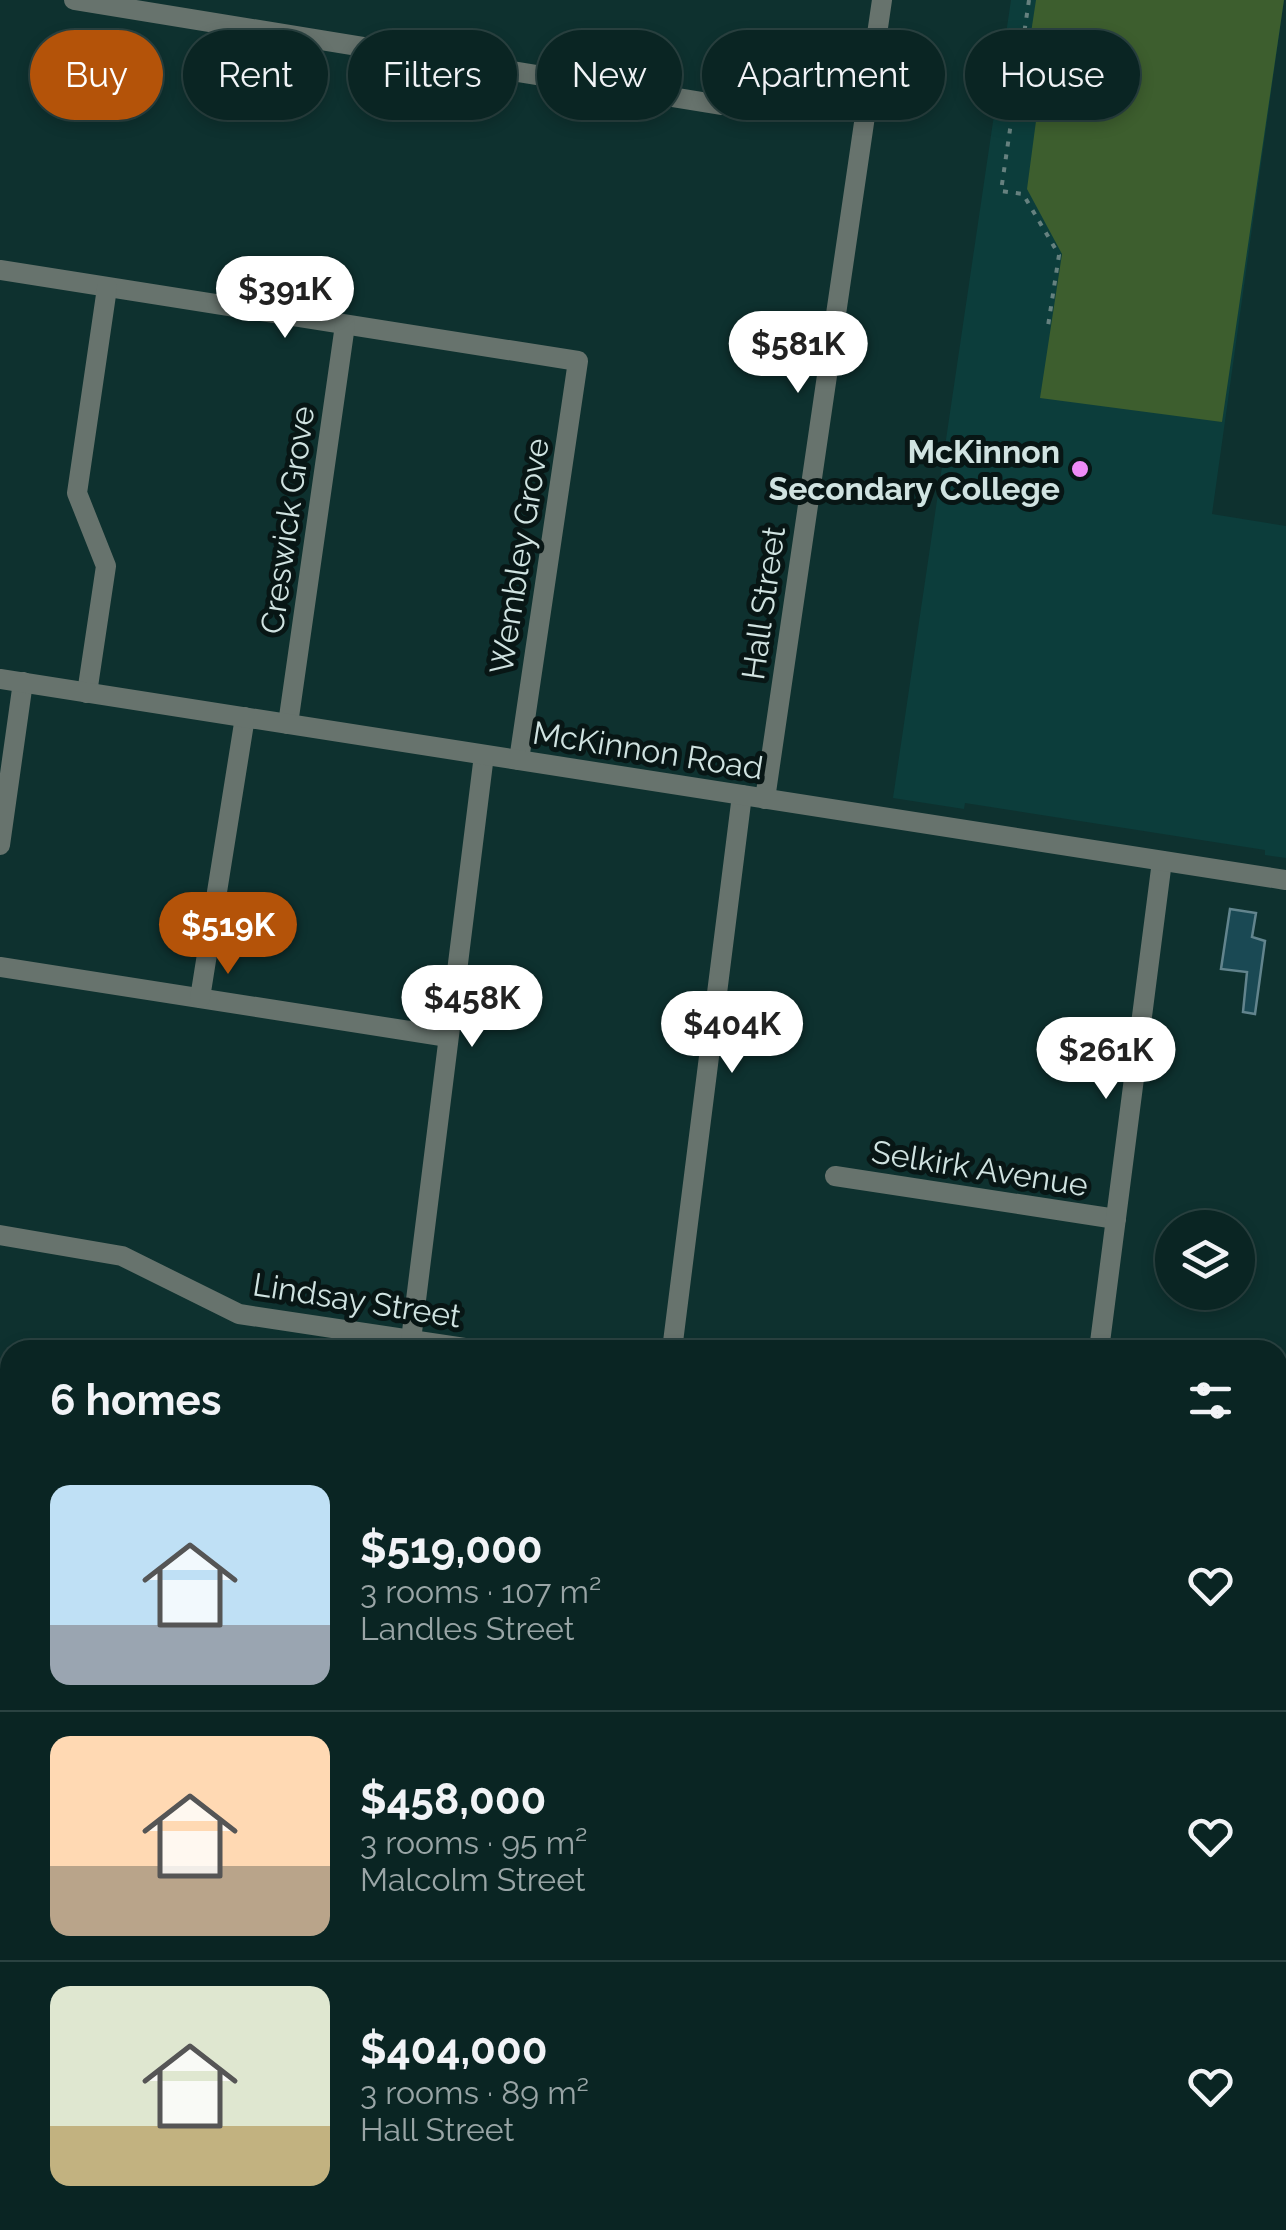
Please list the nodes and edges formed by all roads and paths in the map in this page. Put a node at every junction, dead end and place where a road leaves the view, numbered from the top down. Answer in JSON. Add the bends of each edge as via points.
{"nodes":[{"id":1,"x":74,"y":0,"type":"edge"},
{"id":2,"x":882,"y":0,"type":"edge"},
{"id":3,"x":1029,"y":0,"type":"edge"},
{"id":4,"x":702,"y":102,"type":"edge"},
{"id":5,"x":0,"y":270,"type":"edge"},
{"id":6,"x":107,"y":288,"type":"junction"},
{"id":7,"x":345,"y":325,"type":"junction"},
{"id":8,"x":1048,"y":326,"type":"dead end"},
{"id":9,"x":0,"y":679,"type":"edge"},
{"id":10,"x":23,"y":682,"type":"junction"},
{"id":11,"x":87,"y":692,"type":"junction"},
{"id":12,"x":245,"y":717,"type":"junction"},
{"id":13,"x":288,"y":724,"type":"junction"},
{"id":14,"x":484,"y":755,"type":"junction"},
{"id":15,"x":518,"y":760,"type":"junction"},
{"id":16,"x":742,"y":795,"type":"junction"},
{"id":17,"x":765,"y":799,"type":"junction"},
{"id":18,"x":0,"y":845,"type":"edge"},
{"id":19,"x":1162,"y":861,"type":"junction"},
{"id":20,"x":1286,"y":880,"type":"edge"},
{"id":21,"x":0,"y":967,"type":"edge"},
{"id":22,"x":200,"y":998,"type":"junction"},
{"id":23,"x":448,"y":1037,"type":"junction"},
{"id":24,"x":835,"y":1176,"type":"dead end"},
{"id":25,"x":1116,"y":1219,"type":"junction"},
{"id":26,"x":0,"y":1235,"type":"edge"},
{"id":27,"x":411,"y":1340,"type":"joint"},
{"id":28,"x":673,"y":1340,"type":"edge"},
{"id":29,"x":1100,"y":1340,"type":"edge"}],
"edges":[{"from":1,"to":4,"type":"street"},
{"from":2,"to":17,"type":"street","name":"Hall Street"},
{"from":3,"to":8,"type":"path","via":[[1000,192],[1023,194],[1060,255]]},
{"from":5,"to":6,"type":"street"},
{"from":6,"to":7,"type":"street"},
{"from":6,"to":11,"type":"street","via":[[77,493],[106,566]]},
{"from":7,"to":13,"type":"street","name":"Creswick Grove"},
{"from":7,"to":15,"type":"street","name":"Wembley Grove","via":[[578,361]]},
{"from":9,"to":10,"type":"street","name":"McKinnon Road"},
{"from":10,"to":11,"type":"street","name":"McKinnon Road"},
{"from":10,"to":18,"type":"street"},
{"from":11,"to":12,"type":"street","name":"McKinnon Road"},
{"from":12,"to":13,"type":"street","name":"McKinnon Road"},
{"from":12,"to":22,"type":"street"},
{"from":13,"to":14,"type":"street","name":"McKinnon Road"},
{"from":14,"to":15,"type":"street","name":"McKinnon Road"},
{"from":14,"to":23,"type":"street"},
{"from":15,"to":16,"type":"street","name":"McKinnon Road"},
{"from":16,"to":17,"type":"street","name":"McKinnon Road"},
{"from":16,"to":28,"type":"street"},
{"from":17,"to":19,"type":"street","name":"McKinnon Road"},
{"from":19,"to":20,"type":"street","name":"McKinnon Road"},
{"from":19,"to":25,"type":"street"},
{"from":21,"to":22,"type":"street"},
{"from":22,"to":23,"type":"street"},
{"from":23,"to":27,"type":"street"},
{"from":24,"to":25,"type":"street","name":"Selkirk Avenue"},
{"from":25,"to":29,"type":"street"},
{"from":26,"to":27,"type":"street","name":"Lindsay Street","via":[[122,1256],[239,1314]]}]}
